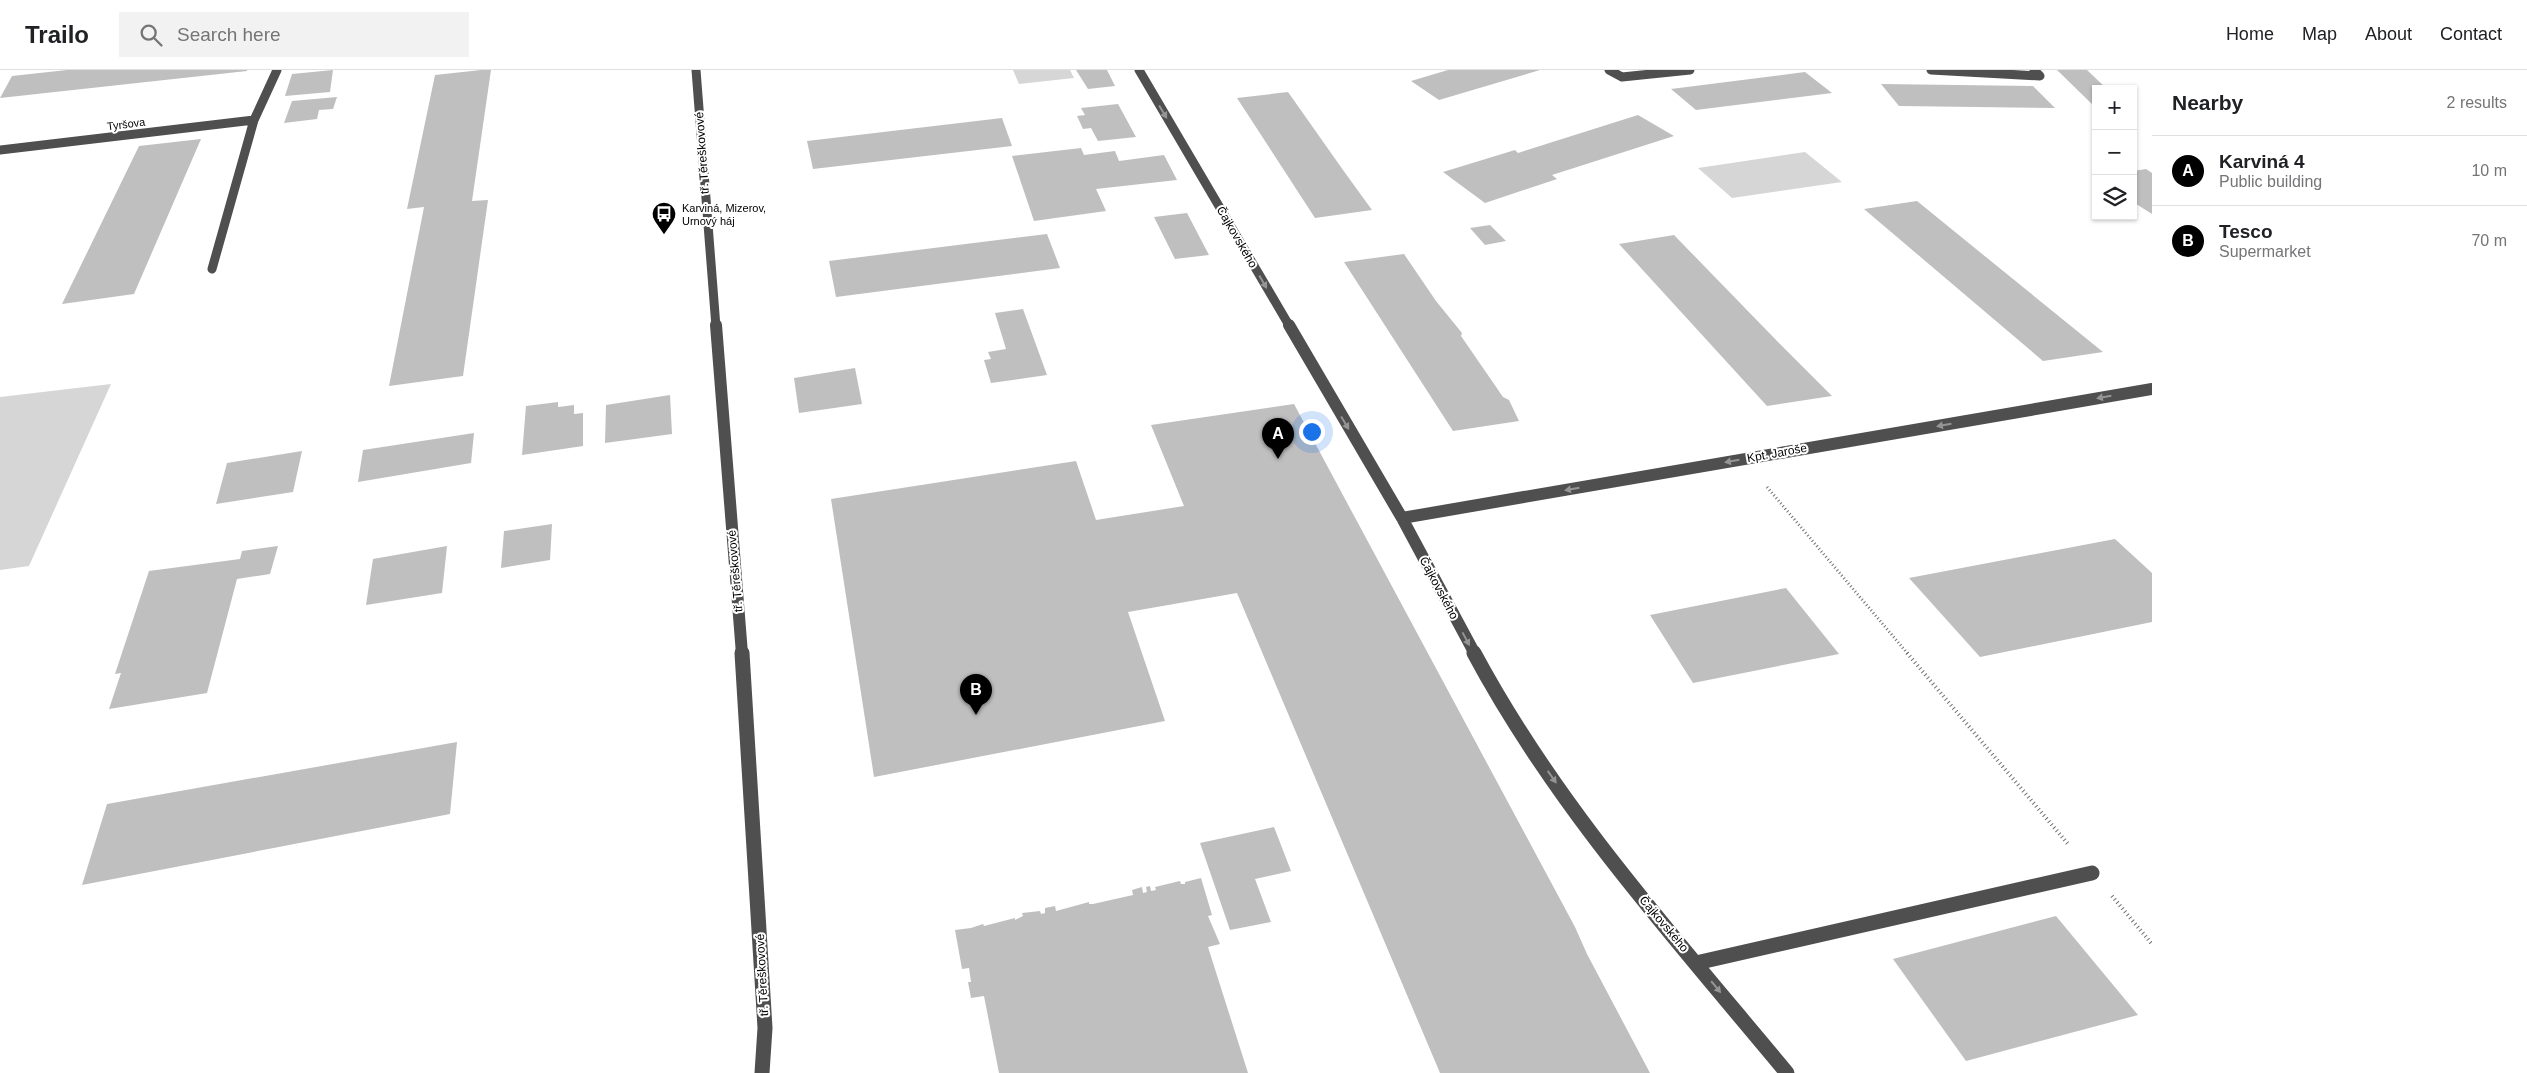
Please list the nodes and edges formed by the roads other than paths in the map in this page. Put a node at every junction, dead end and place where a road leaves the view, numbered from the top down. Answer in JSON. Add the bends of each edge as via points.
{"nodes":[{"id":1,"x":276,"y":70,"type":"edge"},
{"id":2,"x":696,"y":70,"type":"edge"},
{"id":3,"x":1138,"y":70,"type":"edge"},
{"id":4,"x":1609,"y":70,"type":"edge"},
{"id":5,"x":1690,"y":70,"type":"edge"},
{"id":6,"x":1931,"y":70,"type":"edge"},
{"id":7,"x":2034,"y":70,"type":"edge"},
{"id":8,"x":254,"y":120,"type":"junction"},
{"id":9,"x":0,"y":150,"type":"edge"},
{"id":10,"x":212,"y":269,"type":"dead end"},
{"id":11,"x":2152,"y":389,"type":"edge"},
{"id":12,"x":1402,"y":518,"type":"junction"},
{"id":13,"x":2092,"y":873,"type":"road end"},
{"id":14,"x":1696,"y":962,"type":"junction"},
{"id":15,"x":762,"y":1073,"type":"edge"},
{"id":16,"x":1787,"y":1073,"type":"edge"}],
"edges":[{"from":1,"to":8,"type":"street"},
{"from":2,"to":15,"type":"street","name":"tř. Těreškovové","via":[[750,758],[765,1028]]},
{"from":3,"to":12,"type":"street","name":"Čajkovského","one_way":true},
{"from":4,"to":5,"type":"street","via":[[1622,77]]},
{"from":6,"to":7,"type":"street","via":[[2040,76]]},
{"from":8,"to":9,"type":"street","name":"Tyršova"},
{"from":8,"to":10,"type":"street"},
{"from":11,"to":12,"type":"street","name":"Kpt. Jaroše","one_way":true},
{"from":12,"to":14,"type":"street","name":"Čajkovského","one_way":true,"via":[[1501,703],[1604,851]]},
{"from":13,"to":14,"type":"street"},
{"from":14,"to":16,"type":"street","name":"Čajkovského","one_way":true}]}
